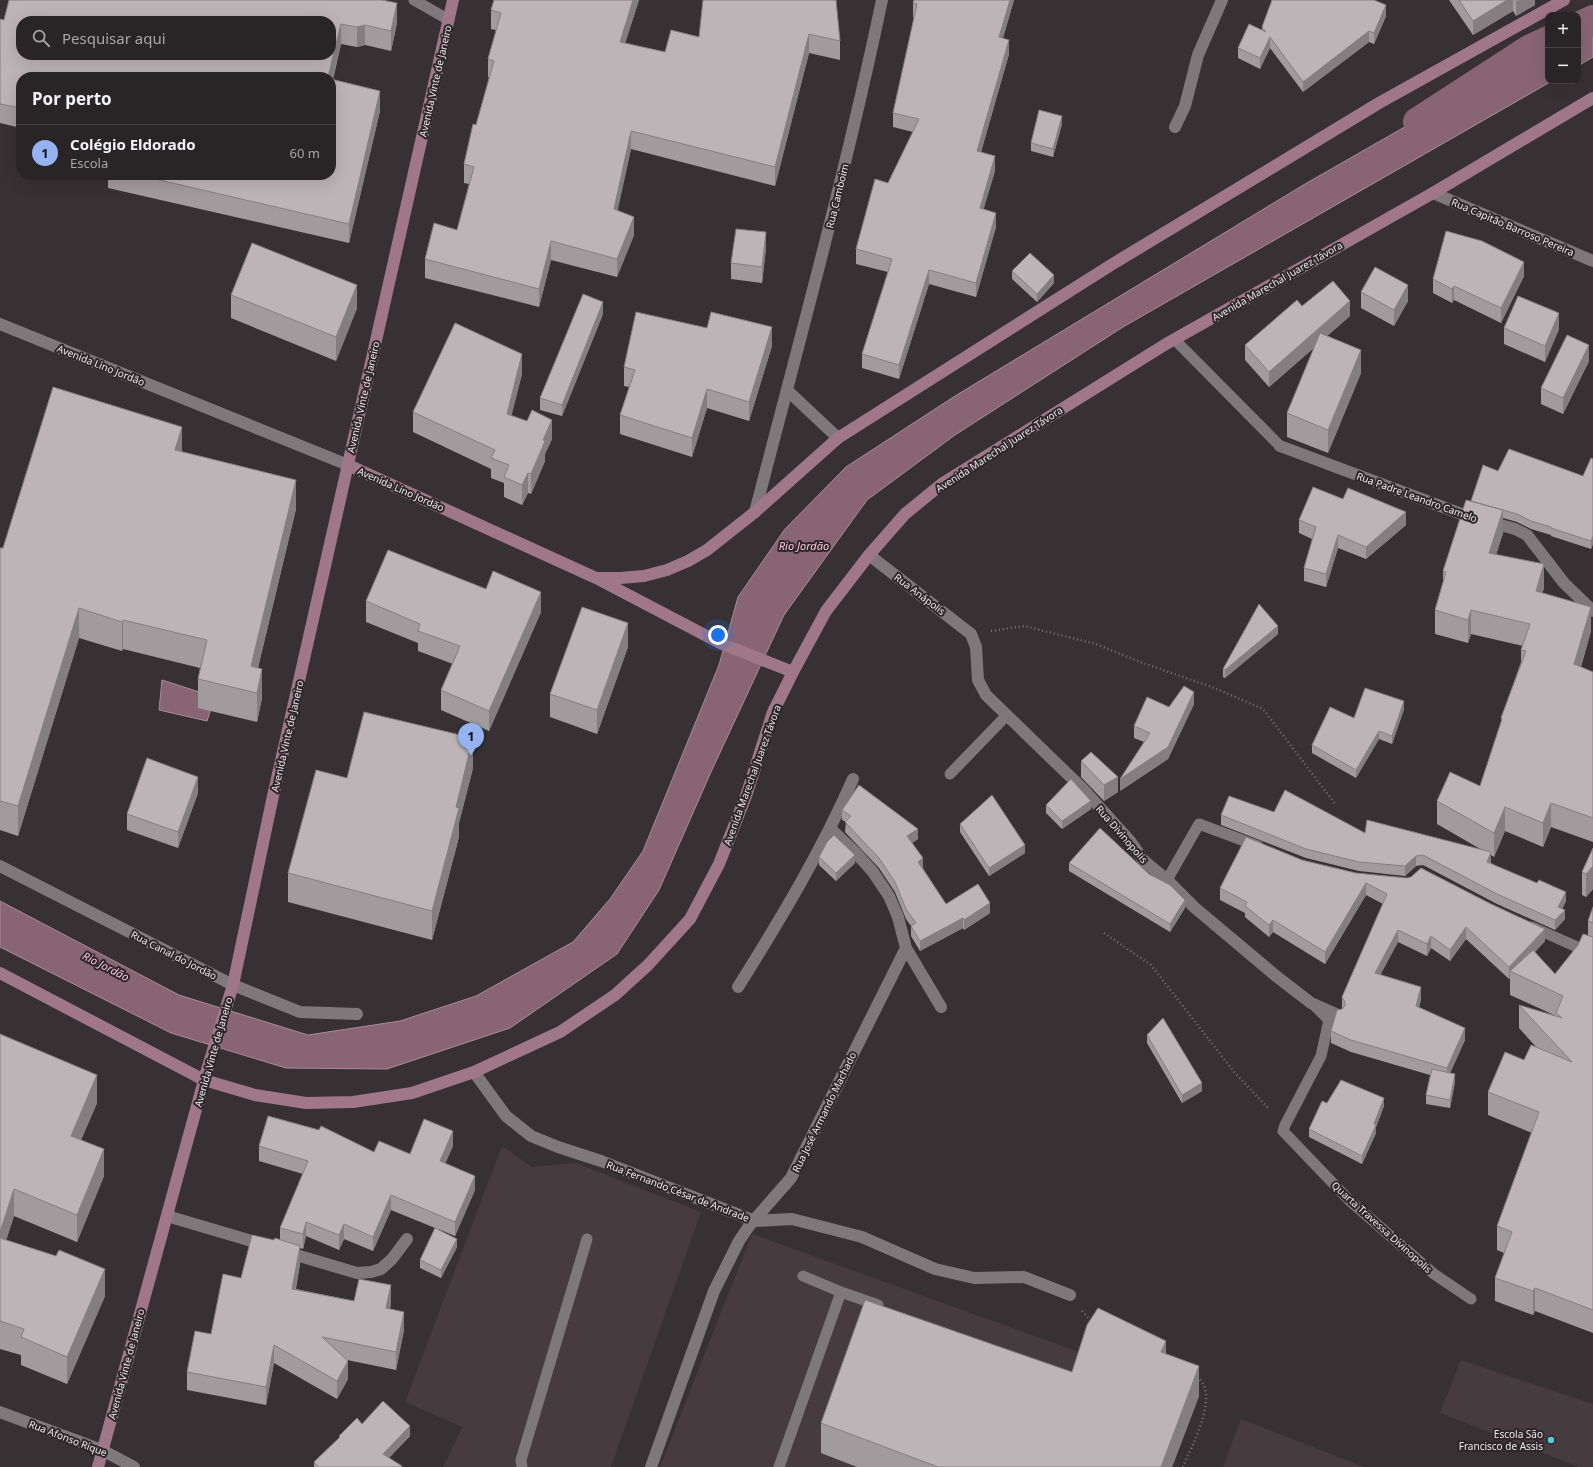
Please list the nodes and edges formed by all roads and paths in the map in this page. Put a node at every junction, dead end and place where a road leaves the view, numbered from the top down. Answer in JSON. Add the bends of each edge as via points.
{"nodes":[{"id":1,"x":414,"y":0,"type":"edge"},
{"id":2,"x":453,"y":0,"type":"edge"},
{"id":3,"x":882,"y":0,"type":"edge"},
{"id":4,"x":1222,"y":0,"type":"edge"},
{"id":5,"x":1564,"y":0,"type":"edge"},
{"id":6,"x":449,"y":20,"type":"junction"},
{"id":7,"x":1593,"y":98,"type":"edge"},
{"id":8,"x":1175,"y":127,"type":"dead end"},
{"id":9,"x":1433,"y":193,"type":"junction"},
{"id":10,"x":1593,"y":261,"type":"edge"},
{"id":11,"x":0,"y":324,"type":"edge"},
{"id":12,"x":1174,"y":340,"type":"junction"},
{"id":13,"x":788,"y":391,"type":"junction"},
{"id":14,"x":838,"y":438,"type":"junction"},
{"id":15,"x":1280,"y":446,"type":"joint"},
{"id":16,"x":348,"y":465,"type":"junction"},
{"id":17,"x":755,"y":512,"type":"junction"},
{"id":18,"x":869,"y":555,"type":"junction"},
{"id":19,"x":596,"y":578,"type":"junction"},
{"id":20,"x":1593,"y":611,"type":"edge"},
{"id":21,"x":971,"y":634,"type":"junction"},
{"id":22,"x":793,"y":672,"type":"junction"},
{"id":23,"x":1007,"y":715,"type":"junction"},
{"id":24,"x":950,"y":774,"type":"dead end"},
{"id":25,"x":853,"y":779,"type":"dead end"},
{"id":26,"x":1336,"y":805,"type":"dead end"},
{"id":27,"x":830,"y":828,"type":"junction"},
{"id":28,"x":1265,"y":849,"type":"edge"},
{"id":29,"x":0,"y":866,"type":"edge"},
{"id":30,"x":1167,"y":880,"type":"junction"},
{"id":31,"x":1523,"y":923,"type":"edge"},
{"id":32,"x":1104,"y":933,"type":"dead end"},
{"id":33,"x":906,"y":948,"type":"junction"},
{"id":34,"x":1593,"y":954,"type":"edge"},
{"id":35,"x":0,"y":973,"type":"edge"},
{"id":36,"x":738,"y":987,"type":"dead end"},
{"id":37,"x":231,"y":991,"type":"junction"},
{"id":38,"x":1312,"y":1003,"type":"junction"},
{"id":39,"x":941,"y":1007,"type":"dead end"},
{"id":40,"x":357,"y":1014,"type":"dead end"},
{"id":41,"x":1338,"y":1015,"type":"edge"},
{"id":42,"x":474,"y":1072,"type":"junction"},
{"id":43,"x":205,"y":1077,"type":"junction"},
{"id":44,"x":1285,"y":1125,"type":"junction"},
{"id":45,"x":167,"y":1216,"type":"junction"},
{"id":46,"x":755,"y":1221,"type":"junction"},
{"id":47,"x":407,"y":1239,"type":"dead end"},
{"id":48,"x":588,"y":1239,"type":"dead end"},
{"id":49,"x":803,"y":1276,"type":"dead end"},
{"id":50,"x":841,"y":1292,"type":"junction"},
{"id":51,"x":1070,"y":1296,"type":"joint"},
{"id":52,"x":1471,"y":1299,"type":"dead end"},
{"id":53,"x":886,"y":1308,"type":"edge"},
{"id":54,"x":1094,"y":1322,"type":"edge"},
{"id":55,"x":1194,"y":1373,"type":"edge"},
{"id":56,"x":0,"y":1412,"type":"edge"},
{"id":57,"x":102,"y":1450,"type":"junction"},
{"id":58,"x":98,"y":1467,"type":"edge"},
{"id":59,"x":134,"y":1467,"type":"edge"},
{"id":60,"x":522,"y":1467,"type":"edge"},
{"id":61,"x":651,"y":1467,"type":"edge"},
{"id":62,"x":779,"y":1467,"type":"edge"},
{"id":63,"x":1183,"y":1467,"type":"edge"}],
"edges":[{"from":1,"to":6,"type":"lane"},
{"from":2,"to":6,"type":"main road","name":"Avenida Vinte de Janeiro"},
{"from":3,"to":13,"type":"street","name":"Rua Camboim","via":[[865,83]]},
{"from":4,"to":8,"type":"street","via":[[1198,55],[1185,106]]},
{"from":5,"to":14,"type":"main road","via":[[1379,103],[1111,265]]},
{"from":6,"to":16,"type":"main road","name":"Avenida Vinte de Janeiro"},
{"from":7,"to":9,"type":"main road","name":"Avenida Marechal Juarez Távora"},
{"from":9,"to":10,"type":"street","name":"Rua Capitão Barroso Pereira"},
{"from":9,"to":12,"type":"main road","name":"Avenida Marechal Juarez Távora"},
{"from":11,"to":16,"type":"street","name":"Avenida Lino Jordão"},
{"from":12,"to":15,"type":"lane"},
{"from":12,"to":18,"type":"main road","name":"Avenida Marechal Juarez Távora","via":[[1051,414],[943,484],[905,514]]},
{"from":13,"to":14,"type":"street"},
{"from":13,"to":17,"type":"street","name":"Rua Camboim"},
{"from":14,"to":17,"type":"main road"},
{"from":15,"to":20,"type":"street","name":"Rua Padre Leandro Camelo","via":[[1467,516],[1515,529],[1527,535],[1564,583]]},
{"from":16,"to":19,"type":"main road","name":"Avenida Lino Jordão"},
{"from":16,"to":37,"type":"main road","name":"Avenida Vinte de Janeiro"},
{"from":17,"to":19,"type":"main road","via":[[707,550],[674,567],[644,576]]},
{"from":18,"to":21,"type":"street","name":"Rua Anápolis"},
{"from":18,"to":22,"type":"main road","name":"Avenida Marechal Juarez Távora","via":[[826,611]]},
{"from":19,"to":22,"type":"main road","name":"Avenida Lino Jordão","via":[[722,644]]},
{"from":21,"to":23,"type":"street","name":"Rua Divinopolis","via":[[976,647],[978,680],[986,695]]},
{"from":21,"to":26,"type":"path","via":[[1024,626],[1096,644],[1263,708]]},
{"from":22,"to":42,"type":"main road","name":"Avenida Marechal Juarez Távora","via":[[774,712],[746,796],[719,864],[690,919],[648,965],[615,995],[560,1032]]},
{"from":23,"to":24,"type":"lane"},
{"from":23,"to":30,"type":"street","name":"Rua Divinopolis","via":[[1083,789],[1130,840],[1144,861]]},
{"from":25,"to":27,"type":"street"},
{"from":27,"to":33,"type":"street","via":[[873,872],[889,896],[898,917]]},
{"from":27,"to":36,"type":"street","via":[[795,893]]},
{"from":28,"to":30,"type":"lane","via":[[1199,824]]},
{"from":29,"to":37,"type":"street","name":"Rua Canal do Jordão"},
{"from":30,"to":38,"type":"street","name":"Rua Divinopolis","via":[[1194,907]]},
{"from":31,"to":34,"type":"lane"},
{"from":32,"to":44,"type":"path","via":[[1151,965],[1236,1073]]},
{"from":33,"to":39,"type":"street"},
{"from":33,"to":46,"type":"street","name":"Rua José Armando Machado","via":[[791,1178]]},
{"from":35,"to":43,"type":"main road"},
{"from":37,"to":40,"type":"street","name":"Rua Canal do Jordão","via":[[300,1012]]},
{"from":37,"to":43,"type":"main road","name":"Avenida Vinte de Janeiro"},
{"from":38,"to":41,"type":"street","name":"Rua Divinopolis"},
{"from":38,"to":44,"type":"lane","via":[[1329,1020],[1321,1056]]},
{"from":42,"to":43,"type":"main road","name":"Avenida Marechal Juarez Távora","via":[[412,1093],[353,1102],[306,1103],[255,1095]]},
{"from":42,"to":46,"type":"street","name":"Rua Fernando César de Andrade","via":[[506,1116],[531,1136]]},
{"from":43,"to":45,"type":"main road","name":"Avenida Vinte de Janeiro"},
{"from":44,"to":52,"type":"lane","name":"Quarta Travessa Divinopolis","via":[[1283,1131],[1349,1200],[1434,1274]]},
{"from":45,"to":47,"type":"street","via":[[357,1273],[381,1269]]},
{"from":45,"to":57,"type":"main road","name":"Avenida Vinte de Janeiro"},
{"from":46,"to":51,"type":"street","name":"Rua Fernando César de Andrade","via":[[792,1219],[862,1237],[935,1269],[974,1278],[1024,1277]]},
{"from":46,"to":61,"type":"street","name":"Rua José Armando Machado","via":[[739,1241],[714,1291]]},
{"from":48,"to":60,"type":"lane"},
{"from":49,"to":50,"type":"lane"},
{"from":50,"to":53,"type":"lane"},
{"from":50,"to":62,"type":"lane"},
{"from":51,"to":54,"type":"path"},
{"from":55,"to":63,"type":"path","via":[[1204,1386],[1206,1397],[1204,1413]]},
{"from":56,"to":57,"type":"street","name":"Rua Afonso Rique"},
{"from":57,"to":58,"type":"main road","name":"Avenida Vinte de Janeiro"},
{"from":57,"to":59,"type":"street","name":"Rua Afonso Rique"}]}
